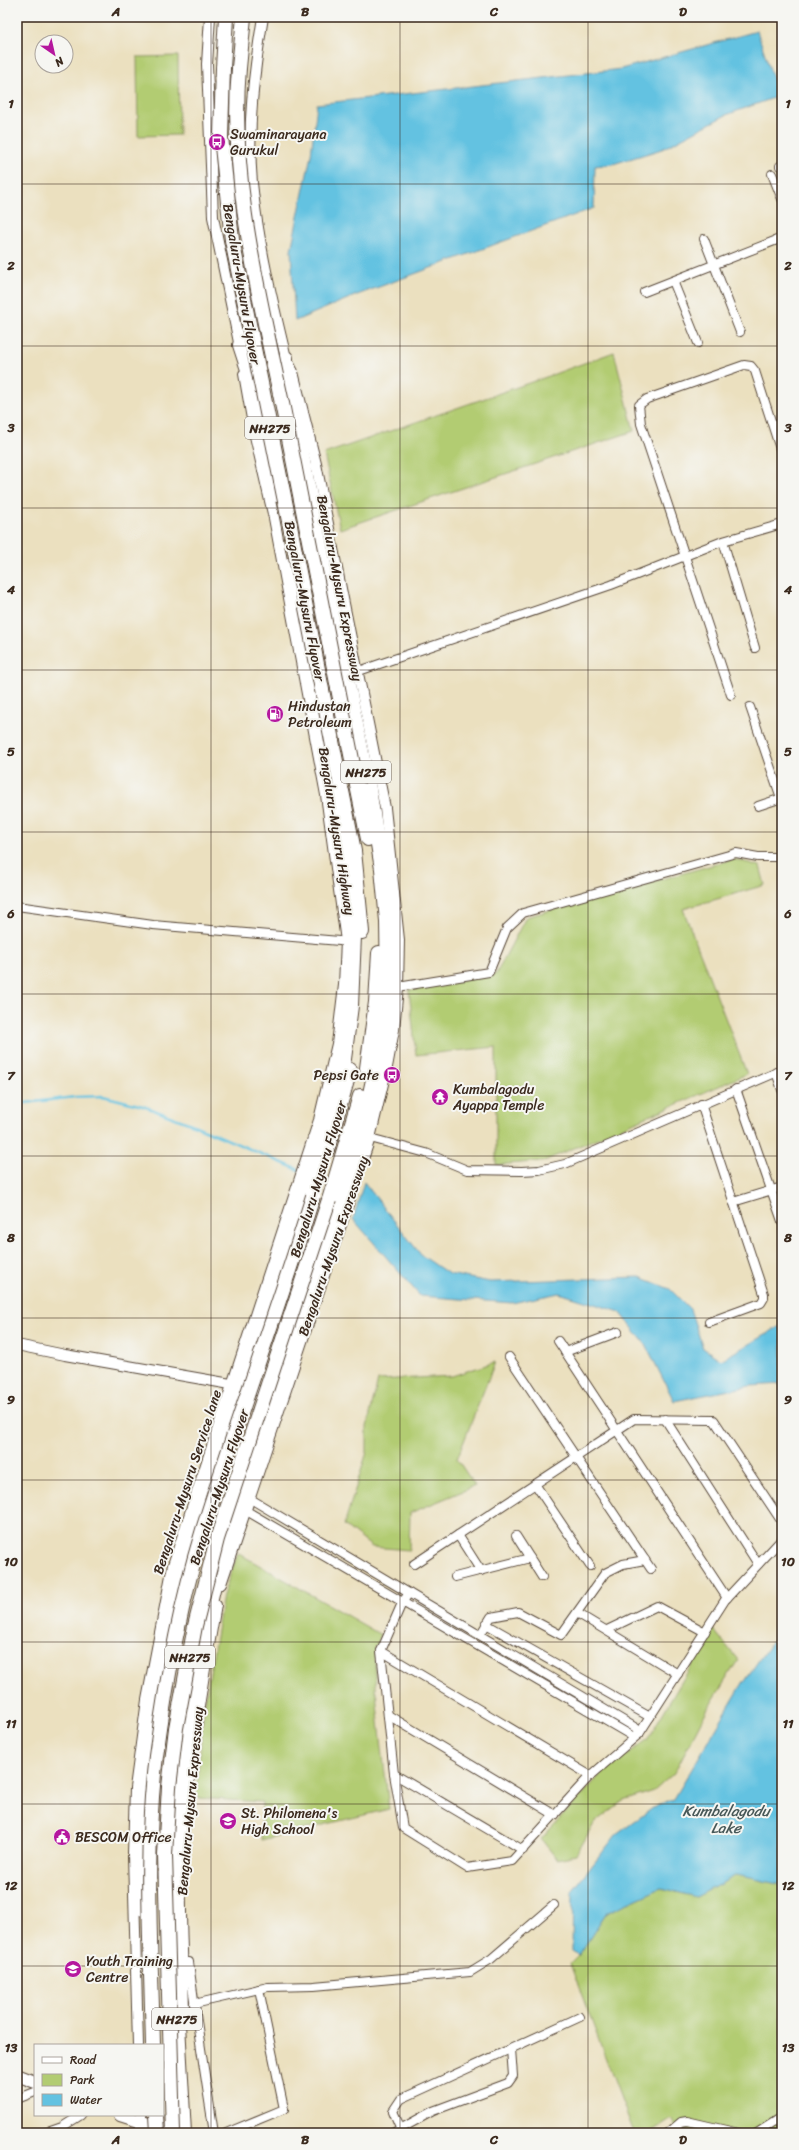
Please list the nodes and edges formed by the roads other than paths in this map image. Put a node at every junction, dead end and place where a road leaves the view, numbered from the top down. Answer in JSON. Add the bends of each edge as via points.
{"nodes":[{"id":1,"x":210,"y":17,"type":"edge"},
{"id":2,"x":226,"y":17,"type":"edge"},
{"id":3,"x":244,"y":17,"type":"edge"},
{"id":4,"x":263,"y":17,"type":"edge"},
{"id":5,"x":252,"y":108,"type":"junction"},
{"id":6,"x":209,"y":113,"type":"junction"},
{"id":7,"x":772,"y":174,"type":"dead end"},
{"id":8,"x":782,"y":199,"type":"edge"},
{"id":9,"x":704,"y":238,"type":"dead end"},
{"id":10,"x":782,"y":238,"type":"edge"},
{"id":11,"x":714,"y":265,"type":"junction"},
{"id":12,"x":673,"y":281,"type":"junction"},
{"id":13,"x":644,"y":292,"type":"dead end"},
{"id":14,"x":740,"y":332,"type":"dead end"},
{"id":15,"x":698,"y":343,"type":"dead end"},
{"id":16,"x":240,"y":345,"type":"joint"},
{"id":17,"x":286,"y":358,"type":"junction"},
{"id":18,"x":782,"y":455,"type":"edge"},
{"id":19,"x":782,"y":524,"type":"edge"},
{"id":20,"x":723,"y":541,"type":"junction"},
{"id":21,"x":684,"y":555,"type":"junction"},
{"id":22,"x":755,"y":648,"type":"dead end"},
{"id":23,"x":356,"y":672,"type":"junction"},
{"id":24,"x":731,"y":695,"type":"dead end"},
{"id":25,"x":750,"y":707,"type":"dead end"},
{"id":26,"x":781,"y":798,"type":"edge"},
{"id":27,"x":758,"y":806,"type":"dead end"},
{"id":28,"x":782,"y":857,"type":"edge"},
{"id":29,"x":17,"y":906,"type":"edge"},
{"id":30,"x":350,"y":942,"type":"junction"},
{"id":31,"x":398,"y":987,"type":"junction"},
{"id":32,"x":779,"y":1071,"type":"edge"},
{"id":33,"x":736,"y":1089,"type":"junction"},
{"id":34,"x":782,"y":1090,"type":"edge"},
{"id":35,"x":701,"y":1104,"type":"junction"},
{"id":36,"x":370,"y":1138,"type":"junction"},
{"id":37,"x":782,"y":1187,"type":"edge"},
{"id":38,"x":771,"y":1190,"type":"junction"},
{"id":39,"x":343,"y":1194,"type":"junction"},
{"id":40,"x":733,"y":1202,"type":"junction"},
{"id":41,"x":782,"y":1221,"type":"edge"},
{"id":42,"x":709,"y":1322,"type":"dead end"},
{"id":43,"x":618,"y":1332,"type":"dead end"},
{"id":44,"x":558,"y":1341,"type":"dead end"},
{"id":45,"x":17,"y":1345,"type":"edge"},
{"id":46,"x":565,"y":1352,"type":"junction"},
{"id":47,"x":509,"y":1357,"type":"dead end"},
{"id":48,"x":238,"y":1385,"type":"junction"},
{"id":49,"x":278,"y":1396,"type":"junction"},
{"id":50,"x":665,"y":1419,"type":"junction"},
{"id":51,"x":616,"y":1430,"type":"junction"},
{"id":52,"x":576,"y":1457,"type":"junction"},
{"id":53,"x":535,"y":1484,"type":"junction"},
{"id":54,"x":249,"y":1498,"type":"junction"},
{"id":55,"x":245,"y":1510,"type":"junction"},
{"id":56,"x":782,"y":1522,"type":"edge"},
{"id":57,"x":458,"y":1535,"type":"junction"},
{"id":58,"x":516,"y":1536,"type":"dead end"},
{"id":59,"x":782,"y":1539,"type":"edge"},
{"id":60,"x":530,"y":1558,"type":"junction"},
{"id":61,"x":645,"y":1560,"type":"junction"},
{"id":62,"x":414,"y":1564,"type":"dead end"},
{"id":63,"x":758,"y":1564,"type":"junction"},
{"id":64,"x":590,"y":1566,"type":"dead end"},
{"id":65,"x":651,"y":1569,"type":"dead end"},
{"id":66,"x":481,"y":1571,"type":"junction"},
{"id":67,"x":455,"y":1577,"type":"dead end"},
{"id":68,"x":542,"y":1577,"type":"dead end"},
{"id":69,"x":409,"y":1593,"type":"junction"},
{"id":70,"x":727,"y":1598,"type":"junction"},
{"id":71,"x":402,"y":1603,"type":"junction"},
{"id":72,"x":577,"y":1613,"type":"junction"},
{"id":73,"x":486,"y":1624,"type":"junction"},
{"id":74,"x":607,"y":1630,"type":"junction"},
{"id":75,"x":705,"y":1632,"type":"junction"},
{"id":76,"x":480,"y":1635,"type":"junction"},
{"id":77,"x":381,"y":1651,"type":"junction"},
{"id":78,"x":678,"y":1674,"type":"junction"},
{"id":79,"x":152,"y":1700,"type":"junction"},
{"id":80,"x":194,"y":1706,"type":"junction"},
{"id":81,"x":388,"y":1715,"type":"junction"},
{"id":82,"x":650,"y":1716,"type":"junction"},
{"id":83,"x":639,"y":1734,"type":"junction"},
{"id":84,"x":394,"y":1774,"type":"junction"},
{"id":85,"x":591,"y":1776,"type":"junction"},
{"id":86,"x":555,"y":1815,"type":"junction"},
{"id":87,"x":522,"y":1850,"type":"junction"},
{"id":88,"x":554,"y":1905,"type":"dead end"},
{"id":89,"x":183,"y":1962,"type":"junction"},
{"id":90,"x":259,"y":1989,"type":"junction"},
{"id":91,"x":194,"y":2004,"type":"junction"},
{"id":92,"x":580,"y":2017,"type":"dead end"},
{"id":93,"x":138,"y":2044,"type":"edge"},
{"id":94,"x":147,"y":2044,"type":"edge"},
{"id":95,"x":154,"y":2044,"type":"edge"},
{"id":96,"x":511,"y":2049,"type":"junction"},
{"id":97,"x":17,"y":2075,"type":"edge"},
{"id":98,"x":34,"y":2082,"type":"edge"},
{"id":99,"x":34,"y":2092,"type":"edge"},
{"id":100,"x":17,"y":2099,"type":"edge"},
{"id":101,"x":78,"y":2116,"type":"edge"},
{"id":102,"x":123,"y":2116,"type":"edge"},
{"id":103,"x":782,"y":2117,"type":"edge"},
{"id":104,"x":148,"y":2124,"type":"edge"},
{"id":105,"x":400,"y":2127,"type":"junction"},
{"id":106,"x":45,"y":2133,"type":"edge"},
{"id":107,"x":173,"y":2133,"type":"edge"},
{"id":108,"x":177,"y":2133,"type":"edge"},
{"id":109,"x":184,"y":2133,"type":"edge"},
{"id":110,"x":188,"y":2133,"type":"edge"},
{"id":111,"x":214,"y":2133,"type":"edge"},
{"id":112,"x":226,"y":2133,"type":"edge"},
{"id":113,"x":393,"y":2133,"type":"edge"},
{"id":114,"x":668,"y":2133,"type":"edge"},
{"id":115,"x":739,"y":2133,"type":"edge"},
{"id":116,"x":757,"y":2133,"type":"edge"}],
"edges":[{"from":1,"to":6,"type":"street","number":"NH275","via":[[207,64]]},
{"from":2,"to":95,"type":"highway","name":"Bengaluru-Mysuru Flyover","number":"NH275","bridge":true,"via":[[221,137],[232,240],[354,851],[362,920],[362,976],[355,1046],[342,1103],[299,1244],[202,1534],[180,1623],[160,1726],[150,1820],[149,1889]]},
{"from":3,"to":39,"type":"highway","name":"Bengaluru-Mysuru Flyover","number":"NH275","bridge":true,"via":[[238,68],[236,138],[247,237],[365,823],[377,899],[378,976],[369,1055]]},
{"from":4,"to":5,"type":"street","name":"Bengaluru-Mysuru Expressway","number":"NH275","via":[[254,71]]},
{"from":5,"to":6,"type":"street"},
{"from":5,"to":17,"type":"street","name":"Bengaluru-Mysuru Expressway","number":"NH275","via":[[252,181],[258,231]]},
{"from":6,"to":16,"type":"street","name":"Bengaluru-Mysuru Highway","number":"NH275","via":[[213,217],[221,266]]},
{"from":7,"to":8,"type":"street"},
{"from":9,"to":11,"type":"street"},
{"from":10,"to":11,"type":"street"},
{"from":11,"to":12,"type":"street"},
{"from":11,"to":14,"type":"street"},
{"from":12,"to":13,"type":"street"},
{"from":12,"to":15,"type":"street"},
{"from":16,"to":30,"type":"highway","name":"Bengaluru-Mysuru Highway","number":"NH275","via":[[252,382],[286,540],[346,864]]},
{"from":17,"to":23,"type":"street","name":"Bengaluru-Mysuru Expressway","number":"NH275","via":[[293,372],[316,464]]},
{"from":17,"to":39,"type":"highway","name":"Bengaluru-Mysuru Expressway","number":"NH275","via":[[286,376],[369,789],[382,869],[387,921],[388,988],[382,1038],[360,1139]]},
{"from":18,"to":21,"type":"street","via":[[755,371],[751,366],[744,365],[654,396],[639,405],[642,424]]},
{"from":19,"to":20,"type":"street"},
{"from":20,"to":21,"type":"street"},
{"from":20,"to":22,"type":"street"},
{"from":21,"to":23,"type":"street","via":[[604,588]]},
{"from":21,"to":24,"type":"street"},
{"from":23,"to":31,"type":"street","name":"Bengaluru-Mysuru Expressway","number":"NH275","via":[[385,808],[399,940]]},
{"from":25,"to":26,"type":"street"},
{"from":26,"to":27,"type":"street"},
{"from":28,"to":31,"type":"street","via":[[758,857],[736,853],[523,914],[507,928],[489,972]]},
{"from":29,"to":30,"type":"street","via":[[153,925]]},
{"from":30,"to":48,"type":"highway","name":"Bengaluru-Mysuru Highway","number":"NH275","via":[[351,1006],[344,1059]]},
{"from":31,"to":36,"type":"street","name":"Bengaluru-Mysuru Expressway","number":"NH275","via":[[389,1060]]},
{"from":32,"to":33,"type":"street"},
{"from":32,"to":34,"type":"street"},
{"from":33,"to":35,"type":"street"},
{"from":33,"to":38,"type":"street"},
{"from":35,"to":36,"type":"street","via":[[565,1164],[539,1170],[468,1170],[426,1153]]},
{"from":35,"to":40,"type":"street"},
{"from":36,"to":39,"type":"street","name":"Bengaluru-Mysuru Expressway","number":"NH275"},
{"from":37,"to":38,"type":"street"},
{"from":38,"to":40,"type":"street"},
{"from":38,"to":41,"type":"street"},
{"from":39,"to":49,"type":"highway","name":"Bengaluru-Mysuru Expressway","number":"NH275"},
{"from":39,"to":107,"type":"highway","name":"Bengaluru-Mysuru Expressway","number":"NH275","bridge":true,"via":[[218,1539],[195,1626],[176,1728],[165,1855]]},
{"from":40,"to":42,"type":"street","via":[[764,1298],[760,1303]]},
{"from":43,"to":46,"type":"street"},
{"from":44,"to":46,"type":"street"},
{"from":45,"to":48,"type":"street"},
{"from":46,"to":51,"type":"street"},
{"from":47,"to":52,"type":"street"},
{"from":48,"to":49,"type":"street"},
{"from":48,"to":79,"type":"highway","name":"Bengaluru-Mysuru Highway","number":"NH275","via":[[219,1459],[197,1518],[182,1571]]},
{"from":49,"to":54,"type":"street","name":"Bengaluru-Mysuru Expressway","number":"NH275"},
{"from":49,"to":80,"type":"highway","name":"Bengaluru-Mysuru Expressway","number":"NH275","via":[[237,1505],[207,1609]]},
{"from":50,"to":51,"type":"street","via":[[634,1419]]},
{"from":50,"to":56,"type":"street","via":[[714,1420]]},
{"from":50,"to":63,"type":"street"},
{"from":51,"to":52,"type":"street"},
{"from":51,"to":70,"type":"street"},
{"from":52,"to":53,"type":"street"},
{"from":52,"to":61,"type":"street"},
{"from":53,"to":57,"type":"street"},
{"from":53,"to":64,"type":"street"},
{"from":54,"to":55,"type":"street","name":"Bengaluru-Mysuru Expressway","number":"NH275"},
{"from":54,"to":69,"type":"street"},
{"from":55,"to":71,"type":"street"},
{"from":55,"to":80,"type":"street","name":"Bengaluru-Mysuru Expressway","number":"NH275","via":[[218,1590]]},
{"from":57,"to":62,"type":"street"},
{"from":57,"to":66,"type":"street"},
{"from":58,"to":60,"type":"street"},
{"from":59,"to":63,"type":"street"},
{"from":60,"to":66,"type":"street"},
{"from":60,"to":68,"type":"street"},
{"from":61,"to":65,"type":"street"},
{"from":61,"to":72,"type":"street","via":[[623,1564],[605,1573]]},
{"from":63,"to":70,"type":"street"},
{"from":66,"to":67,"type":"street"},
{"from":69,"to":71,"type":"street"},
{"from":69,"to":76,"type":"street"},
{"from":70,"to":75,"type":"street"},
{"from":71,"to":77,"type":"street"},
{"from":71,"to":83,"type":"street","via":[[632,1736]]},
{"from":72,"to":73,"type":"street","via":[[561,1635],[518,1612],[491,1617]]},
{"from":72,"to":74,"type":"street"},
{"from":73,"to":76,"type":"street"},
{"from":73,"to":82,"type":"street"},
{"from":74,"to":75,"type":"street","via":[[657,1606]]},
{"from":74,"to":78,"type":"street"},
{"from":75,"to":78,"type":"street"},
{"from":76,"to":83,"type":"street","via":[[636,1728]]},
{"from":77,"to":81,"type":"street"},
{"from":77,"to":85,"type":"street"},
{"from":78,"to":82,"type":"street"},
{"from":79,"to":80,"type":"street"},
{"from":79,"to":93,"type":"street","number":"NH275","via":[[135,1788],[133,1854]]},
{"from":79,"to":94,"type":"highway","name":"Bengaluru-Mysuru Highway","number":"NH275","via":[[141,1849]]},
{"from":80,"to":89,"type":"street","name":"Bengaluru-Mysuru Expressway","number":"NH275","via":[[182,1876]]},
{"from":80,"to":109,"type":"highway","name":"Bengaluru-Mysuru Expressway","number":"NH275","via":[[178,1799],[174,1873],[177,2019]]},
{"from":81,"to":84,"type":"street"},
{"from":81,"to":86,"type":"street"},
{"from":82,"to":83,"type":"street"},
{"from":83,"to":85,"type":"street"},
{"from":84,"to":87,"type":"street"},
{"from":84,"to":87,"type":"street","via":[[403,1828],[467,1868],[512,1861]]},
{"from":85,"to":86,"type":"street"},
{"from":86,"to":87,"type":"street"},
{"from":88,"to":90,"type":"street","via":[[491,1959],[470,1972]]},
{"from":89,"to":91,"type":"street","via":[[189,1962]]},
{"from":89,"to":110,"type":"street","name":"Bengaluru-Mysuru Expressway","number":"NH275"},
{"from":90,"to":91,"type":"street"},
{"from":90,"to":112,"type":"street","via":[[284,2109]]},
{"from":91,"to":111,"type":"street"},
{"from":92,"to":96,"type":"street"},
{"from":96,"to":105,"type":"street","via":[[513,2076],[508,2083],[464,2098]]},
{"from":96,"to":105,"type":"street","via":[[401,2100],[392,2111]]},
{"from":97,"to":98,"type":"main road"},
{"from":99,"to":100,"type":"street"},
{"from":101,"to":106,"type":"street","via":[[62,2127]]},
{"from":102,"to":104,"type":"main road"},
{"from":103,"to":116,"type":"street"},
{"from":104,"to":108,"type":"main road"},
{"from":105,"to":113,"type":"street"},
{"from":114,"to":115,"type":"street","via":[[681,2122],[687,2121]]}]}
